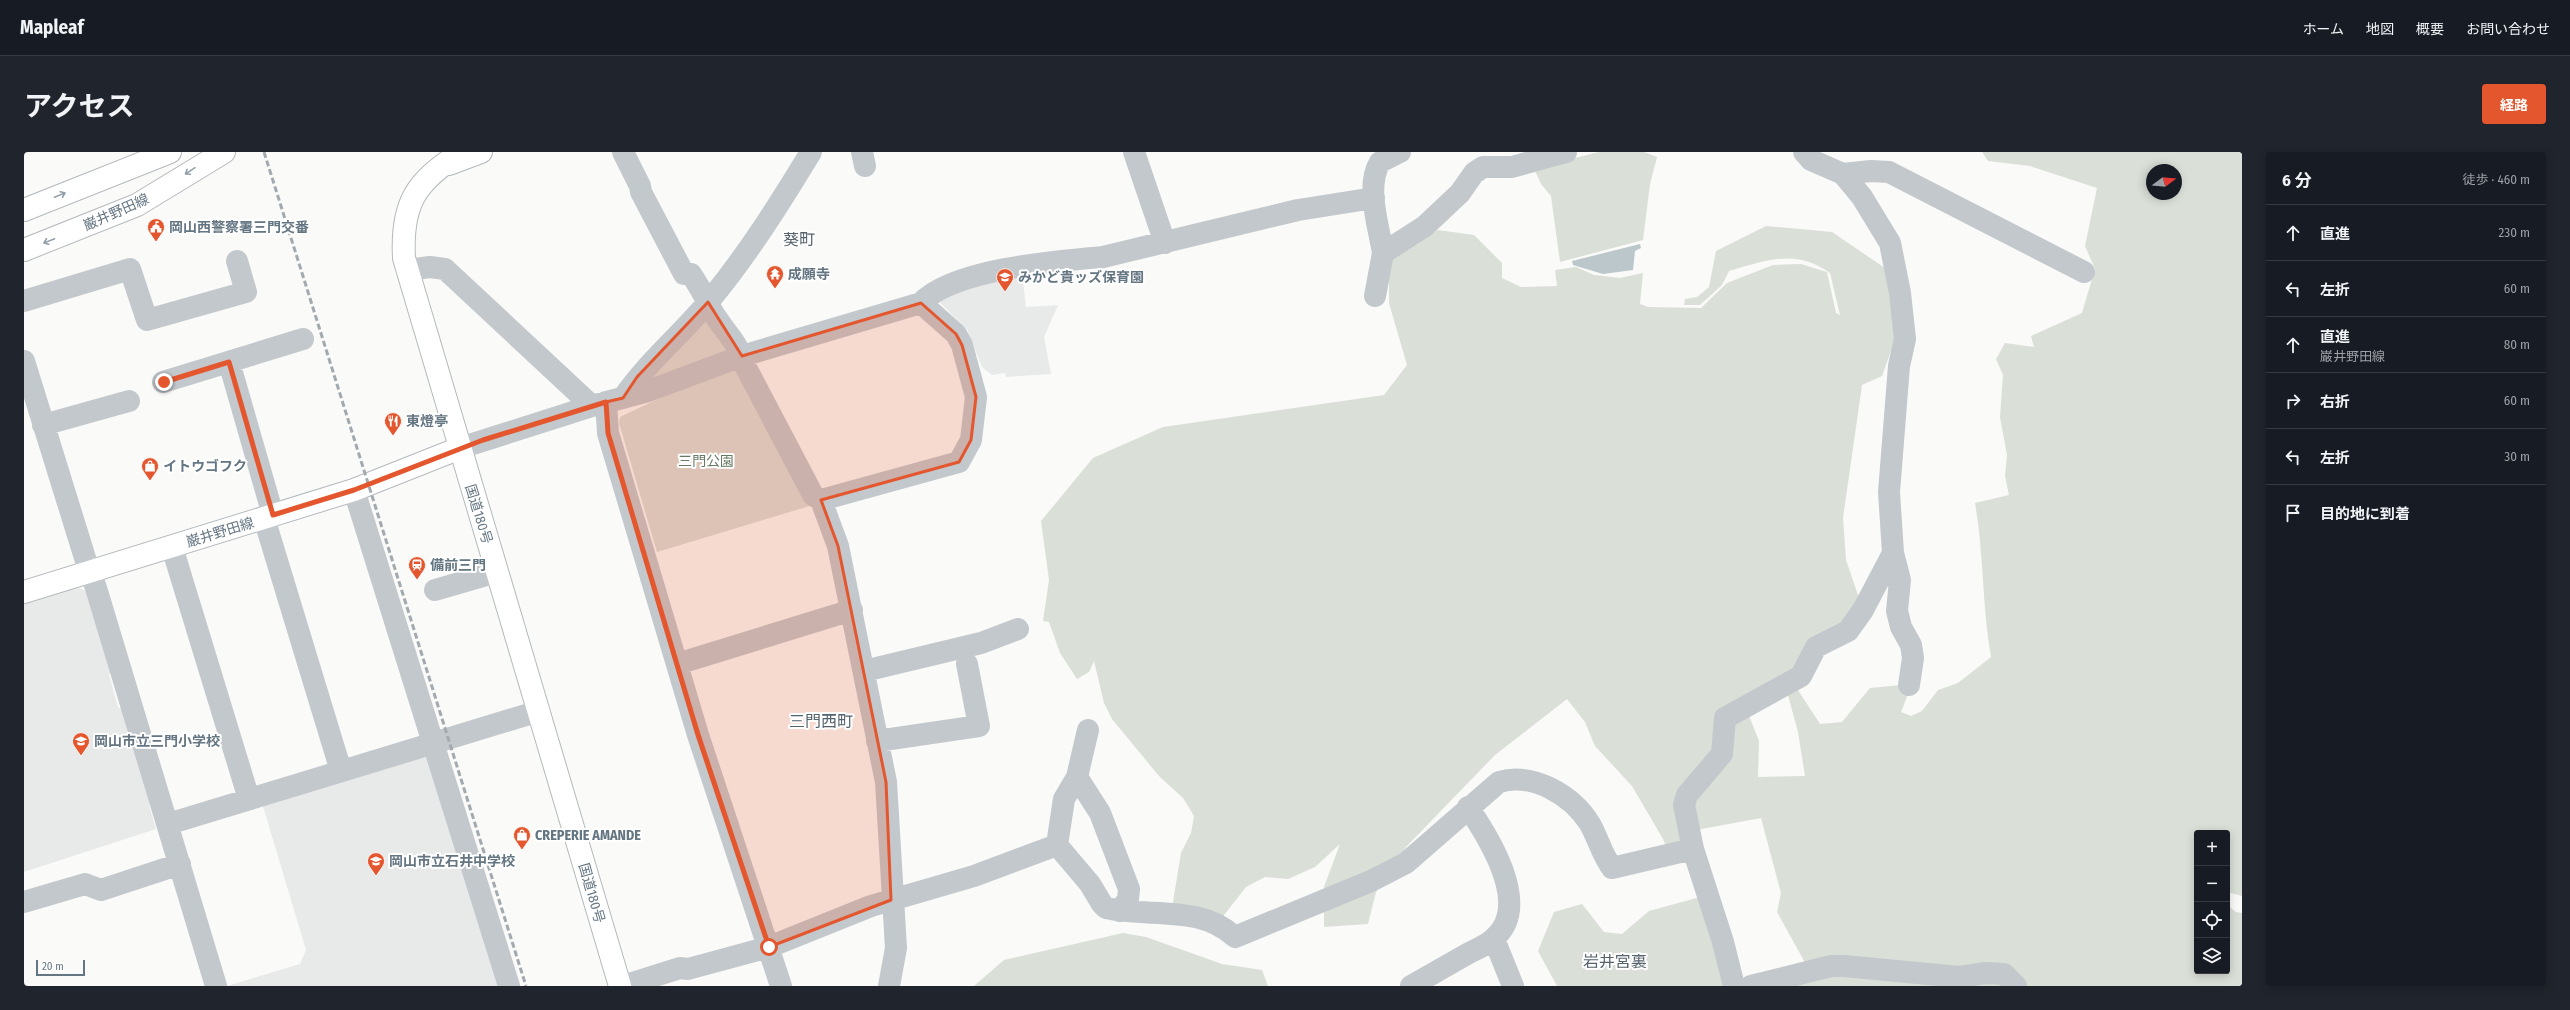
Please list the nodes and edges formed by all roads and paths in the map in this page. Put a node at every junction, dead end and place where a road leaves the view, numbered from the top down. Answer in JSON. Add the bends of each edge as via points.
{"nodes":[{"id":1,"x":170,"y":152,"type":"edge"},
{"id":2,"x":224,"y":152,"type":"edge"},
{"id":3,"x":462,"y":152,"type":"edge"},
{"id":4,"x":481,"y":152,"type":"edge"},
{"id":5,"x":623,"y":152,"type":"edge"},
{"id":6,"x":811,"y":152,"type":"edge"},
{"id":7,"x":1134,"y":152,"type":"edge"},
{"id":8,"x":1400,"y":152,"type":"edge"},
{"id":9,"x":1566,"y":152,"type":"edge"},
{"id":10,"x":1804,"y":152,"type":"edge"},
{"id":11,"x":1519,"y":158,"type":"edge"},
{"id":12,"x":445,"y":160,"type":"edge"},
{"id":13,"x":1843,"y":174,"type":"junction"},
{"id":14,"x":1374,"y":198,"type":"junction"},
{"id":15,"x":24,"y":210,"type":"edge"},
{"id":16,"x":1165,"y":243,"type":"junction"},
{"id":17,"x":24,"y":250,"type":"edge"},
{"id":18,"x":1383,"y":253,"type":"junction"},
{"id":19,"x":237,"y":261,"type":"dead end"},
{"id":20,"x":407,"y":270,"type":"junction"},
{"id":21,"x":2084,"y":272,"type":"dead end"},
{"id":22,"x":1376,"y":296,"type":"dead end"},
{"id":23,"x":24,"y":301,"type":"edge"},
{"id":24,"x":708,"y":302,"type":"junction"},
{"id":25,"x":921,"y":302,"type":"junction"},
{"id":26,"x":303,"y":339,"type":"dead end"},
{"id":27,"x":742,"y":356,"type":"junction"},
{"id":28,"x":24,"y":361,"type":"edge"},
{"id":29,"x":229,"y":362,"type":"junction"},
{"id":30,"x":164,"y":382,"type":"dead end"},
{"id":31,"x":129,"y":401,"type":"dead end"},
{"id":32,"x":607,"y":402,"type":"junction"},
{"id":33,"x":43,"y":425,"type":"junction"},
{"id":34,"x":460,"y":448,"type":"junction"},
{"id":35,"x":354,"y":490,"type":"junction"},
{"id":36,"x":821,"y":500,"type":"junction"},
{"id":37,"x":268,"y":517,"type":"junction"},
{"id":38,"x":172,"y":547,"type":"junction"},
{"id":39,"x":1893,"y":553,"type":"junction"},
{"id":40,"x":90,"y":572,"type":"junction"},
{"id":41,"x":497,"y":572,"type":"junction"},
{"id":42,"x":435,"y":590,"type":"dead end"},
{"id":43,"x":24,"y":592,"type":"edge"},
{"id":44,"x":852,"y":610,"type":"junction"},
{"id":45,"x":1018,"y":629,"type":"dead end"},
{"id":46,"x":676,"y":664,"type":"junction"},
{"id":47,"x":967,"y":664,"type":"dead end"},
{"id":48,"x":864,"y":671,"type":"junction"},
{"id":49,"x":1909,"y":685,"type":"dead end"},
{"id":50,"x":539,"y":711,"type":"junction"},
{"id":51,"x":1088,"y":730,"type":"dead end"},
{"id":52,"x":877,"y":741,"type":"junction"},
{"id":53,"x":432,"y":743,"type":"junction"},
{"id":54,"x":341,"y":771,"type":"junction"},
{"id":55,"x":1076,"y":777,"type":"junction"},
{"id":56,"x":249,"y":799,"type":"junction"},
{"id":57,"x":1468,"y":807,"type":"junction"},
{"id":58,"x":168,"y":824,"type":"junction"},
{"id":59,"x":1057,"y":845,"type":"junction"},
{"id":60,"x":1693,"y":849,"type":"junction"},
{"id":61,"x":180,"y":864,"type":"junction"},
{"id":62,"x":891,"y":900,"type":"junction"},
{"id":63,"x":24,"y":902,"type":"edge"},
{"id":64,"x":1120,"y":911,"type":"junction"},
{"id":65,"x":1494,"y":939,"type":"junction"},
{"id":66,"x":769,"y":947,"type":"junction"},
{"id":67,"x":216,"y":986,"type":"edge"},
{"id":68,"x":509,"y":986,"type":"edge"},
{"id":69,"x":620,"y":986,"type":"edge"},
{"id":70,"x":623,"y":986,"type":"edge"},
{"id":71,"x":781,"y":986,"type":"edge"},
{"id":72,"x":889,"y":986,"type":"edge"},
{"id":73,"x":1411,"y":986,"type":"edge"},
{"id":74,"x":1513,"y":986,"type":"edge"},
{"id":75,"x":1734,"y":986,"type":"edge"},
{"id":76,"x":1751,"y":986,"type":"edge"},
{"id":77,"x":2016,"y":986,"type":"edge"}],
"edges":[{"from":15,"to":1,"type":"main road","one_way":true},
{"from":2,"to":17,"type":"main road","name":"巌井野田線","one_way":true,"via":[[137,205]]},
{"from":3,"to":12,"type":"main road","name":"国道180号"},
{"from":4,"to":12,"type":"main road"},
{"from":5,"to":24,"type":"street","via":[[684,274],[691,274]]},
{"from":6,"to":24,"type":"street","via":[[732,274]]},
{"from":7,"to":16,"type":"street"},
{"from":8,"to":14,"type":"street","via":[[1380,162],[1376,169]]},
{"from":9,"to":11,"type":"street"},
{"from":10,"to":13,"type":"street","via":[[1811,160]]},
{"from":11,"to":18,"type":"street","via":[[1512,167],[1483,167],[1478,170],[1460,192],[1425,226]]},
{"from":12,"to":20,"type":"main road","name":"国道180号","via":[[422,183],[410,205],[403,231]]},
{"from":13,"to":21,"type":"street","via":[[1889,172]]},
{"from":13,"to":39,"type":"street","via":[[1862,197],[1890,243],[1900,293],[1905,339],[1899,366],[1889,492]]},
{"from":14,"to":16,"type":"street","via":[[1298,210]]},
{"from":14,"to":18,"type":"street"},
{"from":16,"to":25,"type":"street","via":[[1103,257],[975,276],[939,289]]},
{"from":18,"to":22,"type":"street"},
{"from":19,"to":23,"type":"street","via":[[246,292],[147,320],[130,269]]},
{"from":20,"to":32,"type":"street","via":[[430,267],[445,269]]},
{"from":20,"to":34,"type":"main road","name":"国道180号"},
{"from":24,"to":27,"type":"street","via":[[740,349]]},
{"from":24,"to":32,"type":"street","via":[[637,377]]},
{"from":25,"to":27,"type":"street"},
{"from":25,"to":36,"type":"street","via":[[956,334],[962,345],[976,397],[971,440],[959,462]]},
{"from":26,"to":29,"type":"street"},
{"from":27,"to":32,"type":"street","via":[[648,391]]},
{"from":27,"to":36,"type":"street","via":[[813,495]]},
{"from":28,"to":33,"type":"street"},
{"from":29,"to":30,"type":"street"},
{"from":29,"to":37,"type":"street"},
{"from":31,"to":33,"type":"street"},
{"from":32,"to":34,"type":"street"},
{"from":32,"to":46,"type":"street","via":[[608,433]]},
{"from":33,"to":40,"type":"street"},
{"from":34,"to":35,"type":"main road","name":"巌井野田線"},
{"from":34,"to":41,"type":"main road","name":"国道180号"},
{"from":35,"to":37,"type":"main road","name":"巌井野田線"},
{"from":35,"to":53,"type":"street"},
{"from":36,"to":44,"type":"street","via":[[838,546]]},
{"from":37,"to":38,"type":"main road","name":"巌井野田線"},
{"from":37,"to":54,"type":"street"},
{"from":38,"to":40,"type":"main road","name":"巌井野田線"},
{"from":38,"to":56,"type":"street"},
{"from":39,"to":49,"type":"street","via":[[1900,580],[1897,611],[1901,627],[1911,645],[1913,658]]},
{"from":39,"to":60,"type":"street","via":[[1863,610],[1848,631],[1816,647],[1801,676],[1725,718],[1722,754],[1687,795],[1684,805]]},
{"from":40,"to":43,"type":"main road","name":"巌井野田線"},
{"from":40,"to":58,"type":"street"},
{"from":41,"to":42,"type":"street"},
{"from":41,"to":50,"type":"main road","name":"国道180号"},
{"from":44,"to":46,"type":"street"},
{"from":44,"to":48,"type":"street"},
{"from":45,"to":48,"type":"street","via":[[981,643]]},
{"from":46,"to":66,"type":"street"},
{"from":47,"to":52,"type":"street","via":[[979,726]]},
{"from":48,"to":52,"type":"street"},
{"from":50,"to":53,"type":"street"},
{"from":50,"to":69,"type":"main road","name":"国道180号"},
{"from":51,"to":55,"type":"street"},
{"from":52,"to":62,"type":"street","via":[[886,782],[892,866]]},
{"from":53,"to":54,"type":"street"},
{"from":53,"to":68,"type":"street"},
{"from":54,"to":56,"type":"street"},
{"from":55,"to":59,"type":"street","via":[[1064,799]]},
{"from":55,"to":64,"type":"street","via":[[1100,813],[1129,889],[1128,899]]},
{"from":56,"to":58,"type":"street"},
{"from":57,"to":60,"type":"street","via":[[1499,782],[1512,778],[1555,791],[1575,805],[1589,823],[1612,868]]},
{"from":57,"to":64,"type":"street","via":[[1406,863],[1371,881],[1235,937],[1215,923],[1189,915]]},
{"from":57,"to":65,"type":"street","via":[[1491,842],[1507,884],[1509,906],[1504,925]]},
{"from":58,"to":61,"type":"street"},
{"from":59,"to":62,"type":"street","via":[[974,876]]},
{"from":59,"to":64,"type":"street","via":[[1090,884],[1102,904]]},
{"from":60,"to":75,"type":"street","via":[[1723,942]]},
{"from":61,"to":63,"type":"street","via":[[101,890],[85,884]]},
{"from":61,"to":67,"type":"street"},
{"from":62,"to":66,"type":"street"},
{"from":62,"to":72,"type":"street","via":[[896,948]]},
{"from":65,"to":73,"type":"street"},
{"from":65,"to":74,"type":"street"},
{"from":66,"to":70,"type":"street","via":[[688,969],[680,968]]},
{"from":66,"to":71,"type":"street"},
{"from":76,"to":77,"type":"street","via":[[1831,966],[1959,977],[1986,973],[2004,974]]}]}
